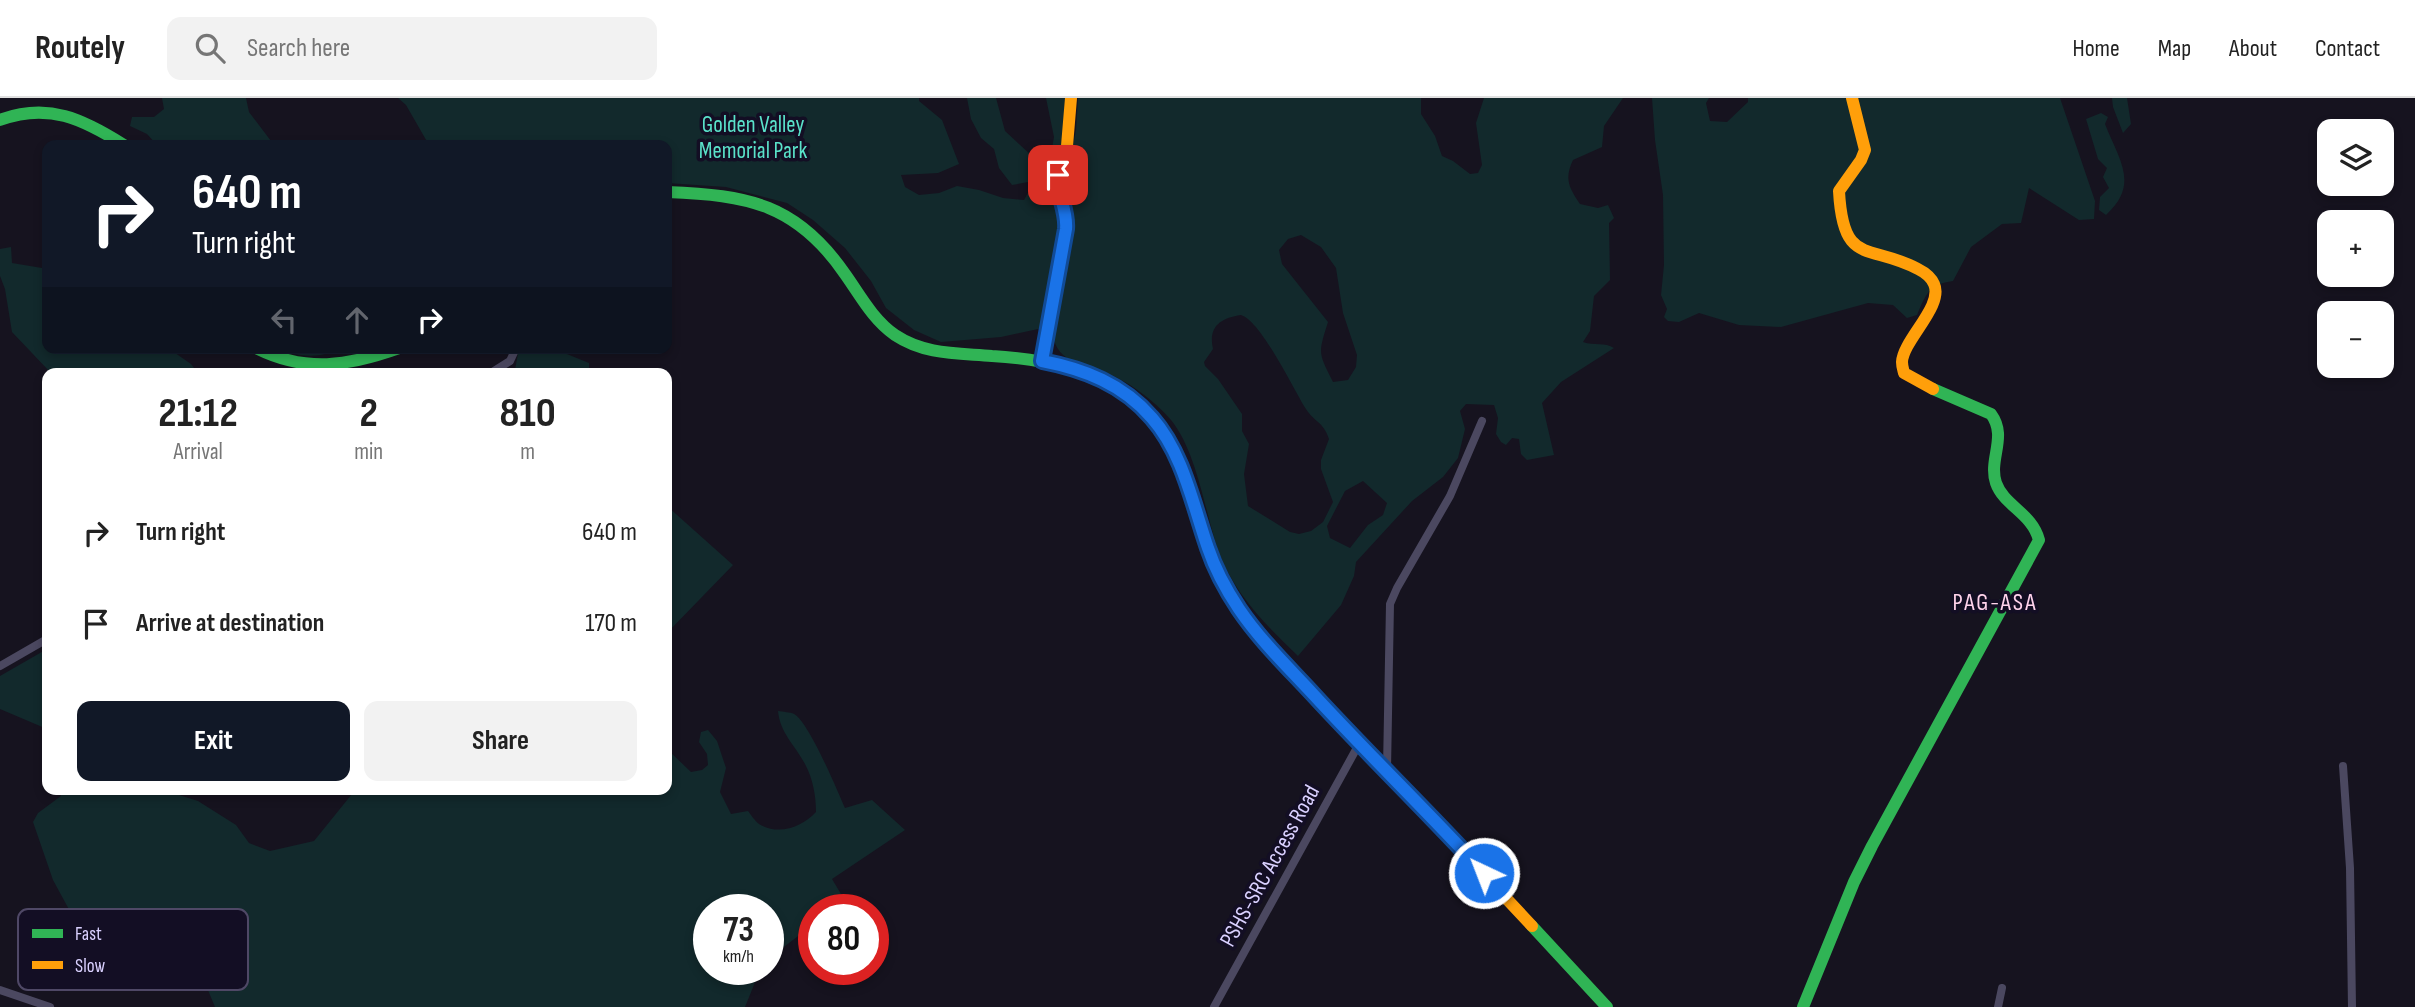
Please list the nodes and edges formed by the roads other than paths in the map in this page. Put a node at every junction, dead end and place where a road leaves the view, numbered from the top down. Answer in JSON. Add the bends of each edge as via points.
{"nodes":[{"id":1,"x":1071,"y":98,"type":"edge"},
{"id":2,"x":1852,"y":98,"type":"edge"},
{"id":3,"x":0,"y":120,"type":"edge"},
{"id":4,"x":116,"y":140,"type":"edge"},
{"id":5,"x":672,"y":192,"type":"edge"},
{"id":6,"x":271,"y":354,"type":"edge"},
{"id":7,"x":380,"y":354,"type":"edge"},
{"id":8,"x":513,"y":354,"type":"edge"},
{"id":9,"x":1042,"y":361,"type":"junction"},
{"id":10,"x":500,"y":368,"type":"edge"},
{"id":11,"x":1482,"y":421,"type":"dead end"},
{"id":12,"x":42,"y":642,"type":"edge"},
{"id":13,"x":0,"y":666,"type":"edge"},
{"id":14,"x":1359,"y":744,"type":"junction"},
{"id":15,"x":2343,"y":766,"type":"dead end"},
{"id":16,"x":1387,"y":772,"type":"junction"},
{"id":17,"x":2002,"y":988,"type":"dead end"},
{"id":18,"x":0,"y":990,"type":"edge"},
{"id":19,"x":50,"y":1007,"type":"edge"},
{"id":20,"x":1214,"y":1007,"type":"edge"},
{"id":21,"x":1607,"y":1007,"type":"edge"},
{"id":22,"x":1803,"y":1007,"type":"edge"},
{"id":23,"x":1998,"y":1007,"type":"edge"},
{"id":24,"x":2351,"y":1007,"type":"edge"}],
"edges":[{"from":1,"to":9,"type":"main road","via":[[1067,146],[1057,181],[1066,229]]},
{"from":2,"to":22,"type":"main road","via":[[1864,155],[1839,191],[1851,241],[1918,269],[1936,289],[1902,360],[1904,373],[1996,419],[2000,428],[1997,487],[2032,524],[2039,540],[1872,846]]},
{"from":3,"to":4,"type":"main road","via":[[24,111],[53,113]]},
{"from":5,"to":9,"type":"main road","via":[[724,195],[789,217],[821,242],[879,322],[919,348]]},
{"from":6,"to":7,"type":"main road","via":[[292,362],[318,364]]},
{"from":8,"to":10,"type":"street"},
{"from":9,"to":14,"type":"main road","via":[[1101,378],[1153,418],[1176,458],[1209,551],[1238,607],[1266,644]]},
{"from":11,"to":16,"type":"street","via":[[1450,496],[1390,604]]},
{"from":12,"to":13,"type":"street"},
{"from":14,"to":16,"type":"main road"},
{"from":14,"to":20,"type":"street","name":"PSHS-SRC Access Road"},
{"from":15,"to":24,"type":"street","via":[[2350,868]]},
{"from":16,"to":21,"type":"main road"},
{"from":17,"to":23,"type":"street"},
{"from":18,"to":19,"type":"street"}]}
